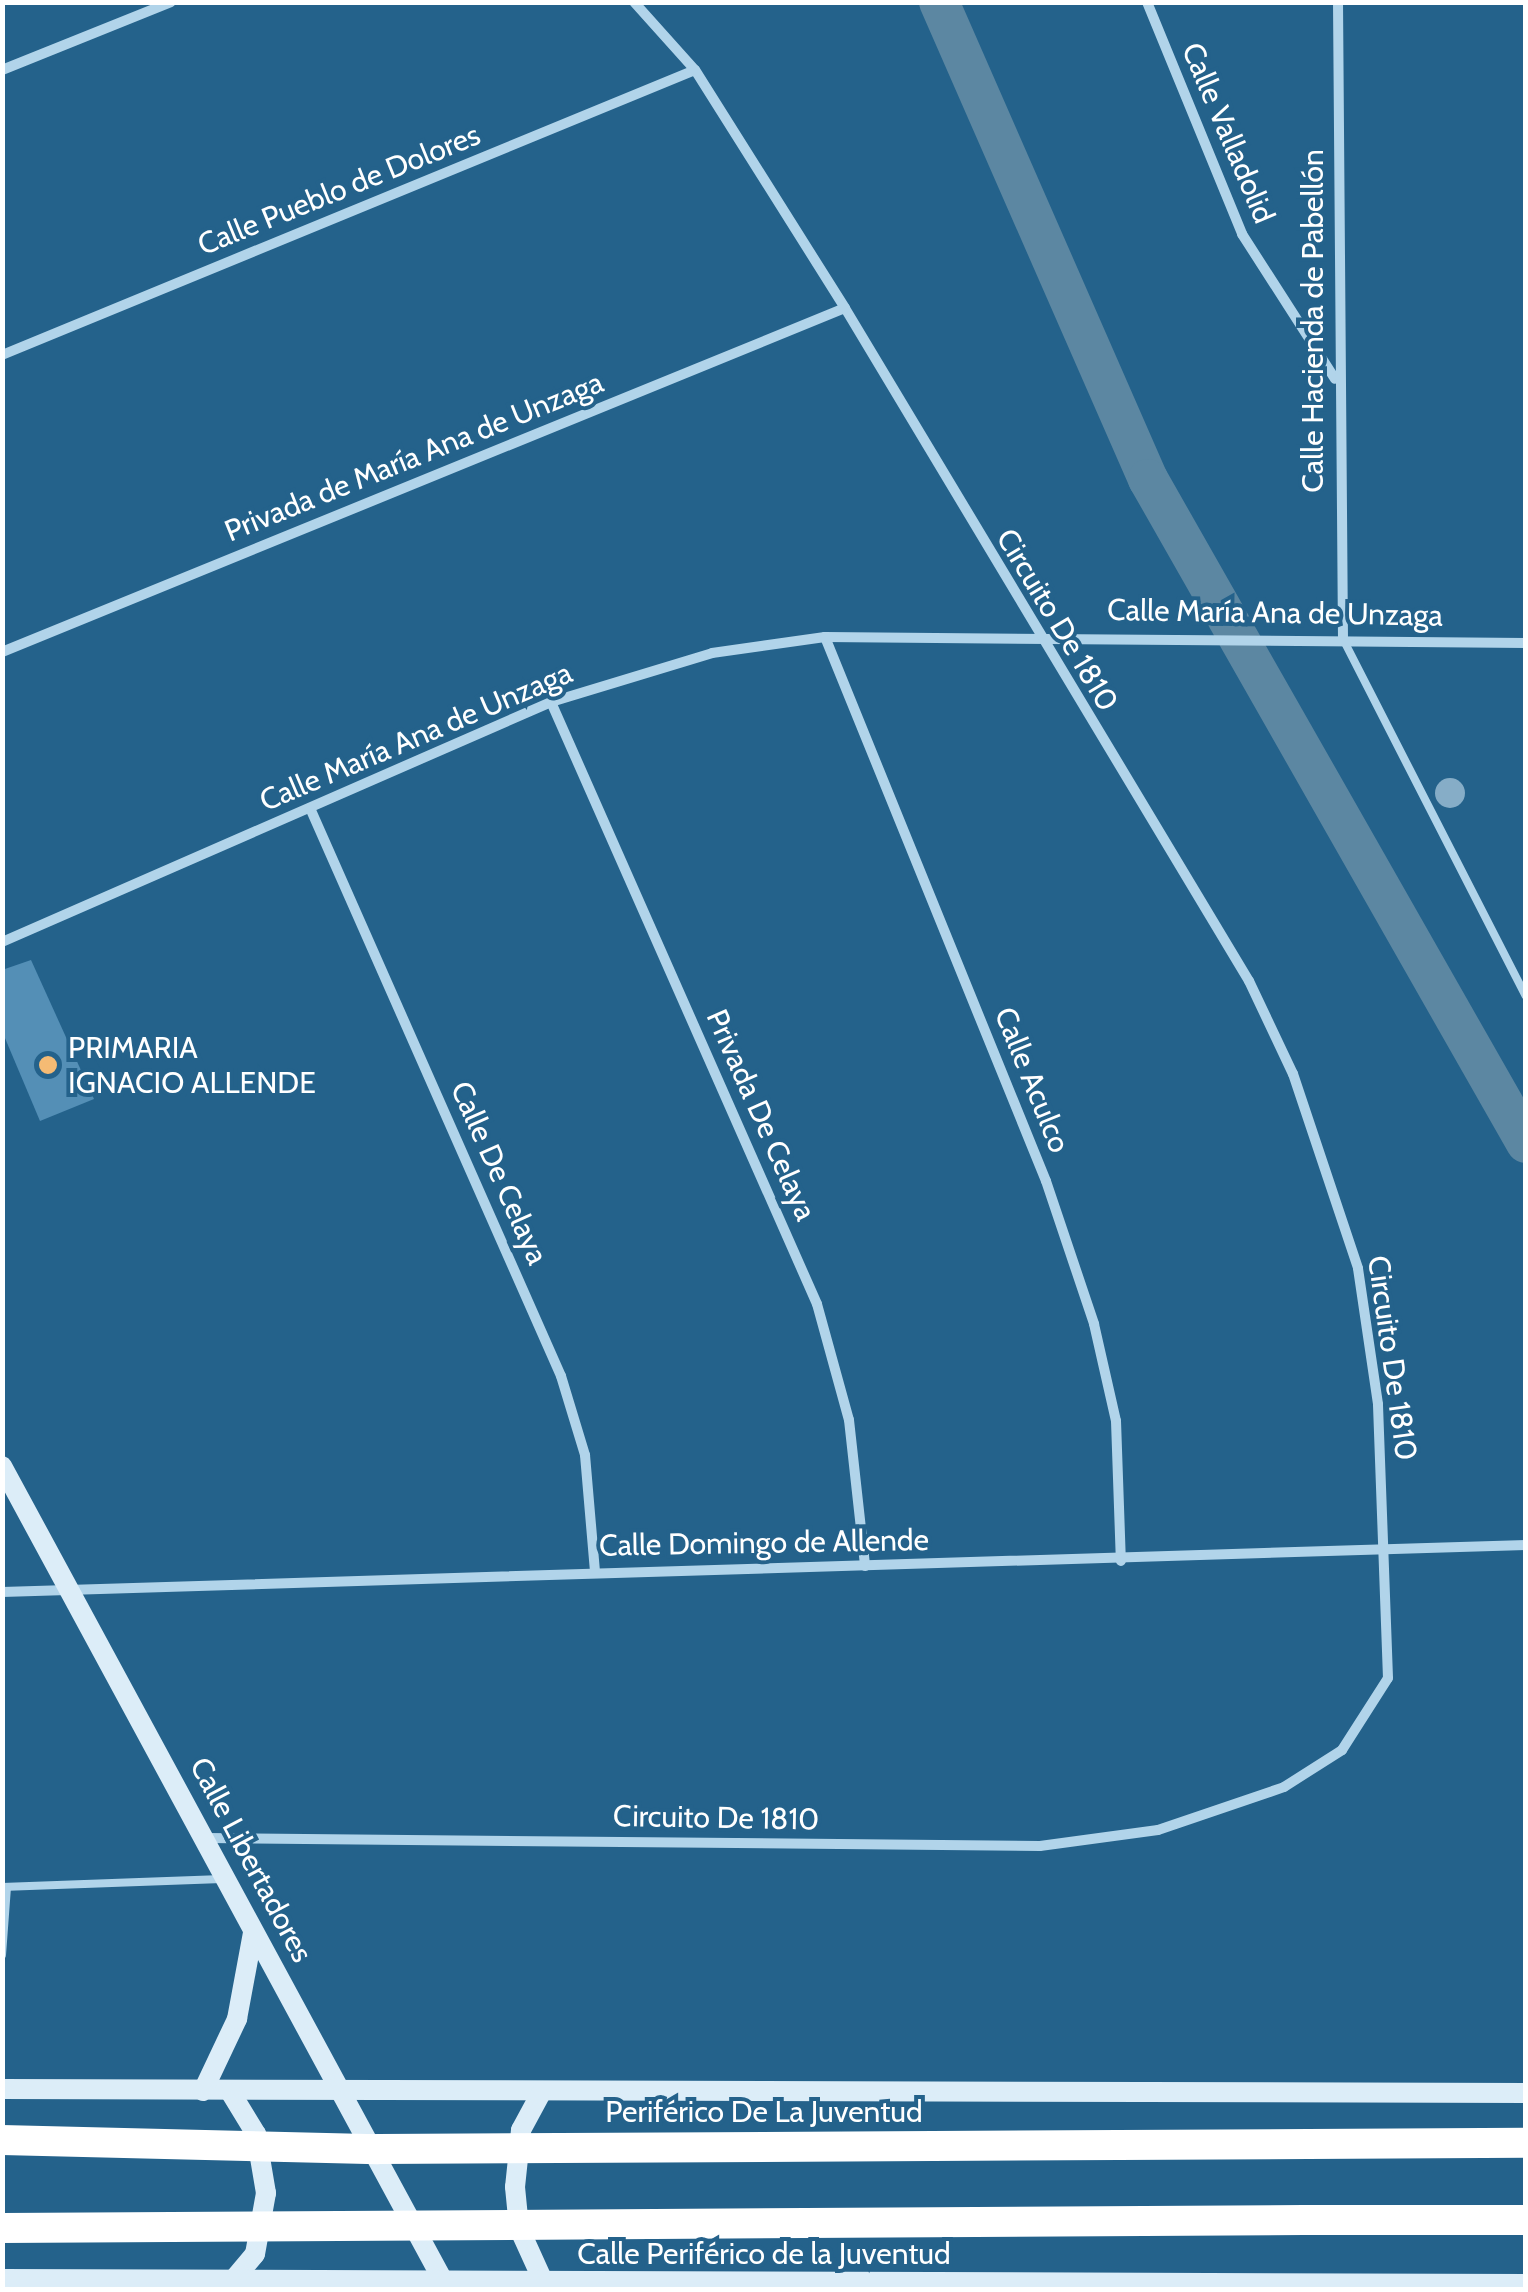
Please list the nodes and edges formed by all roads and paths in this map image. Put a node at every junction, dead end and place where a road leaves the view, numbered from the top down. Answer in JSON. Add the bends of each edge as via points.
{"nodes":[{"id":1,"x":171,"y":2,"type":"edge"},
{"id":2,"x":634,"y":2,"type":"edge"},
{"id":3,"x":1146,"y":2,"type":"edge"},
{"id":4,"x":1338,"y":2,"type":"edge"},
{"id":5,"x":2,"y":70,"type":"edge"},
{"id":6,"x":695,"y":70,"type":"junction"},
{"id":7,"x":845,"y":308,"type":"junction"},
{"id":8,"x":2,"y":356,"type":"edge"},
{"id":9,"x":1336,"y":379,"type":"junction"},
{"id":10,"x":1036,"y":634,"type":"junction"},
{"id":11,"x":825,"y":637,"type":"junction"},
{"id":12,"x":1343,"y":639,"type":"junction"},
{"id":13,"x":1526,"y":643,"type":"edge"},
{"id":14,"x":2,"y":652,"type":"edge"},
{"id":15,"x":550,"y":702,"type":"junction"},
{"id":16,"x":310,"y":808,"type":"junction"},
{"id":17,"x":2,"y":942,"type":"edge"},
{"id":18,"x":1526,"y":996,"type":"edge"},
{"id":19,"x":2,"y":1466,"type":"edge"},
{"id":20,"x":1521,"y":1545,"type":"edge"},
{"id":21,"x":1388,"y":1554,"type":"junction"},
{"id":22,"x":1122,"y":1561,"type":"junction"},
{"id":23,"x":865,"y":1566,"type":"junction"},
{"id":24,"x":595,"y":1571,"type":"junction"},
{"id":25,"x":71,"y":1590,"type":"junction"},
{"id":26,"x":2,"y":1592,"type":"edge"},
{"id":27,"x":206,"y":1838,"type":"junction"},
{"id":28,"x":226,"y":1878,"type":"junction"},
{"id":29,"x":5,"y":1887,"type":"edge"},
{"id":30,"x":253,"y":1932,"type":"junction"},
{"id":31,"x":2,"y":1955,"type":"edge"},
{"id":32,"x":2,"y":2090,"type":"edge"},
{"id":33,"x":204,"y":2091,"type":"junction"},
{"id":34,"x":1526,"y":2092,"type":"edge"},
{"id":35,"x":231,"y":2093,"type":"junction"},
{"id":36,"x":343,"y":2093,"type":"junction"},
{"id":37,"x":541,"y":2093,"type":"junction"},
{"id":38,"x":2,"y":2140,"type":"edge"},
{"id":39,"x":1526,"y":2143,"type":"edge"},
{"id":40,"x":1526,"y":2220,"type":"edge"},
{"id":41,"x":2,"y":2228,"type":"edge"},
{"id":42,"x":2,"y":2278,"type":"edge"},
{"id":43,"x":233,"y":2280,"type":"junction"},
{"id":44,"x":544,"y":2283,"type":"junction"},
{"id":45,"x":1526,"y":2284,"type":"edge"},
{"id":46,"x":446,"y":2286,"type":"edge"},
{"id":47,"x":589,"y":2286,"type":"edge"},
{"id":48,"x":930,"y":2287,"type":"edge"},
{"id":49,"x":1366,"y":2288,"type":"edge"}],
"edges":[{"from":1,"to":5,"type":"street"},
{"from":2,"to":6,"type":"street","name":"Circuito De 1810"},
{"from":3,"to":9,"type":"street","name":"Calle Valladolid","via":[[1242,234]]},
{"from":4,"to":9,"type":"street","name":"Calle Hacienda de Pabellón"},
{"from":6,"to":7,"type":"street","name":"Circuito De 1810"},
{"from":6,"to":8,"type":"street","name":"Calle Pueblo de Dolores"},
{"from":7,"to":10,"type":"street","name":"Circuito De 1810"},
{"from":7,"to":14,"type":"street","name":"Privada de María Ana de Unzaga"},
{"from":9,"to":12,"type":"street","name":"Calle Hacienda de Pabellón"},
{"from":10,"to":11,"type":"street","name":"Calle María Ana de Unzaga"},
{"from":10,"to":12,"type":"street","name":"Calle María Ana de Unzaga"},
{"from":10,"to":21,"type":"street","name":"Circuito De 1810","via":[[1248,982],[1326,1154],[1358,1268]]},
{"from":11,"to":15,"type":"street","name":"Calle María Ana de Unzaga","via":[[712,654]]},
{"from":11,"to":22,"type":"street","name":"Calle Aculco","via":[[1046,1182],[1094,1324],[1116,1421]]},
{"from":12,"to":13,"type":"street","name":"Calle María Ana de Unzaga"},
{"from":12,"to":18,"type":"lane"},
{"from":15,"to":16,"type":"street","name":"Calle María Ana de Unzaga"},
{"from":15,"to":23,"type":"street","name":"Privada De Celaya","via":[[817,1304],[848,1420]]},
{"from":16,"to":17,"type":"street","name":"Calle María Ana de Unzaga"},
{"from":16,"to":24,"type":"street","name":"Calle De Celaya","via":[[561,1376],[584,1455]]},
{"from":19,"to":25,"type":"main road","name":"Calle Libertadores"},
{"from":20,"to":21,"type":"street","name":"Calle Domingo de Allende"},
{"from":21,"to":22,"type":"street","name":"Calle Domingo de Allende"},
{"from":21,"to":27,"type":"street","name":"Circuito De 1810","via":[[1388,1678],[1342,1750],[1284,1787],[1158,1830],[1040,1846]]},
{"from":22,"to":23,"type":"street","name":"Calle Domingo de Allende"},
{"from":23,"to":24,"type":"street","name":"Calle Domingo de Allende"},
{"from":24,"to":25,"type":"street","name":"Calle Domingo de Allende"},
{"from":25,"to":26,"type":"street","name":"Calle Domingo de Allende"},
{"from":25,"to":27,"type":"main road","name":"Calle Libertadores"},
{"from":27,"to":28,"type":"main road","name":"Calle Libertadores"},
{"from":28,"to":29,"type":"lane"},
{"from":28,"to":30,"type":"main road","name":"Calle Libertadores"},
{"from":29,"to":31,"type":"lane"},
{"from":30,"to":33,"type":"main road","via":[[237,2020]]},
{"from":30,"to":36,"type":"main road","name":"Calle Libertadores"},
{"from":32,"to":33,"type":"main road"},
{"from":33,"to":35,"type":"main road"},
{"from":34,"to":37,"type":"main road"},
{"from":35,"to":36,"type":"main road"},
{"from":35,"to":43,"type":"main road","via":[[256,2134],[266,2193],[255,2254]]},
{"from":36,"to":37,"type":"main road"},
{"from":36,"to":46,"type":"main road","name":"Calle Libertadores"},
{"from":37,"to":44,"type":"main road","via":[[520,2130],[515,2187],[522,2238]]},
{"from":38,"to":39,"type":"highway","name":"Periférico De La Juventud","bridge":true,"via":[[378,2149]]},
{"from":40,"to":41,"type":"highway","bridge":true},
{"from":42,"to":43,"type":"main road","name":"Calle Periférico de la Juventud"},
{"from":43,"to":46,"type":"main road","name":"Calle Periférico de la Juventud"},
{"from":44,"to":46,"type":"main road","name":"Calle Periférico de la Juventud"},
{"from":44,"to":47,"type":"main road","name":"Calle Periférico de la Juventud"},
{"from":45,"to":49,"type":"main road","name":"Calle Periférico de la Juventud"},
{"from":47,"to":48,"type":"main road","name":"Calle Periférico de la Juventud"},
{"from":48,"to":49,"type":"main road","name":"Calle Periférico de la Juventud"}]}
